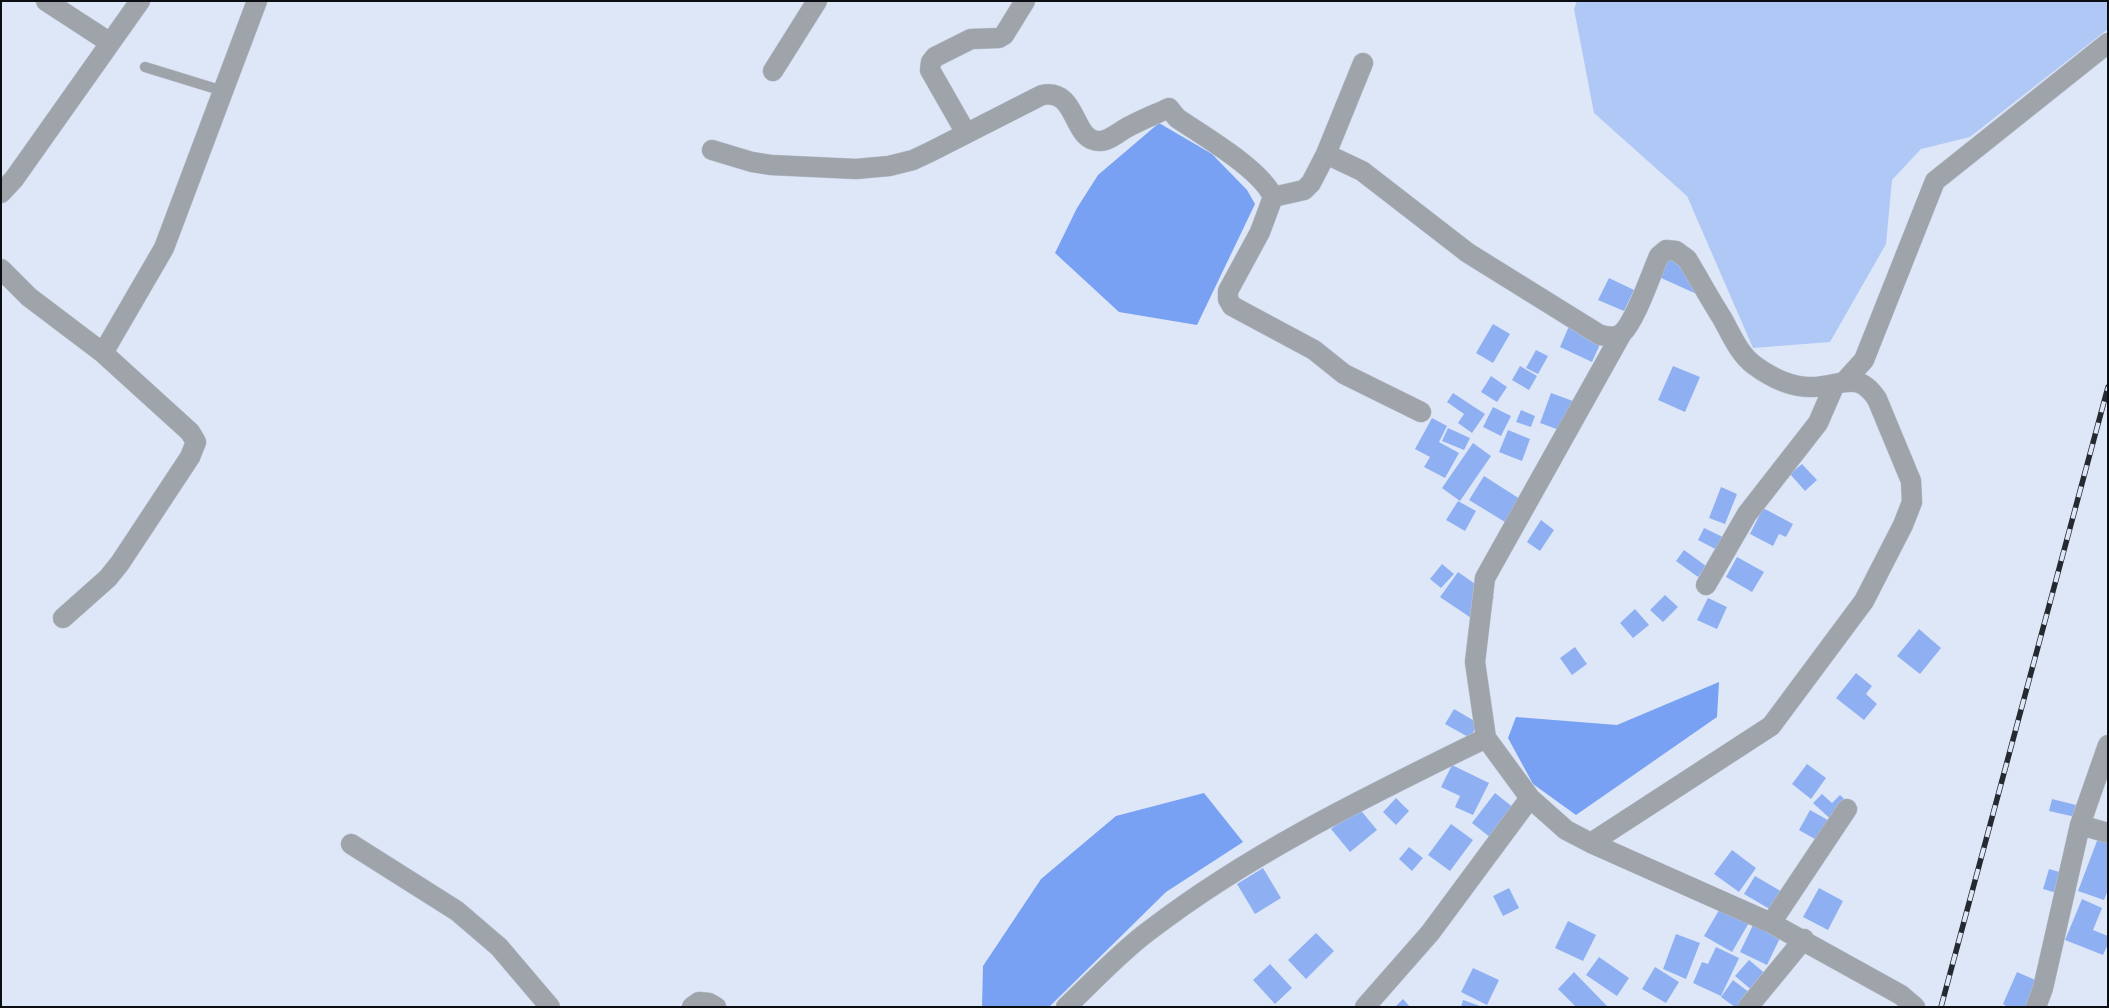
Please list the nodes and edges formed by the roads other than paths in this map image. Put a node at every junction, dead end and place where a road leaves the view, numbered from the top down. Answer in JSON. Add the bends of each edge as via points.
{"nodes":[{"id":1,"x":46,"y":1,"type":"edge"},
{"id":2,"x":140,"y":1,"type":"edge"},
{"id":3,"x":257,"y":1,"type":"edge"},
{"id":4,"x":817,"y":1,"type":"edge"},
{"id":5,"x":1025,"y":1,"type":"edge"},
{"id":6,"x":109,"y":42,"type":"junction"},
{"id":7,"x":2108,"y":43,"type":"edge"},
{"id":8,"x":1363,"y":63,"type":"dead end"},
{"id":9,"x":145,"y":67,"type":"dead end"},
{"id":10,"x":772,"y":71,"type":"dead end"},
{"id":11,"x":223,"y":91,"type":"junction"},
{"id":12,"x":966,"y":133,"type":"junction"},
{"id":13,"x":712,"y":150,"type":"dead end"},
{"id":14,"x":1326,"y":154,"type":"junction"},
{"id":15,"x":1,"y":193,"type":"edge"},
{"id":16,"x":1273,"y":197,"type":"junction"},
{"id":17,"x":1,"y":269,"type":"edge"},
{"id":18,"x":1622,"y":333,"type":"junction"},
{"id":19,"x":102,"y":352,"type":"junction"},
{"id":20,"x":1840,"y":382,"type":"junction"},
{"id":21,"x":1421,"y":412,"type":"dead end"},
{"id":22,"x":1706,"y":585,"type":"dead end"},
{"id":23,"x":63,"y":618,"type":"dead end"},
{"id":24,"x":1486,"y":738,"type":"junction"},
{"id":25,"x":2108,"y":745,"type":"edge"},
{"id":26,"x":1530,"y":798,"type":"junction"},
{"id":27,"x":1848,"y":809,"type":"dead end"},
{"id":28,"x":2080,"y":825,"type":"junction"},
{"id":29,"x":2108,"y":833,"type":"edge"},
{"id":30,"x":1591,"y":843,"type":"junction"},
{"id":31,"x":351,"y":844,"type":"dead end"},
{"id":32,"x":1772,"y":923,"type":"junction"},
{"id":33,"x":1804,"y":939,"type":"junction"},
{"id":34,"x":550,"y":1007,"type":"edge"},
{"id":35,"x":692,"y":1007,"type":"edge"},
{"id":36,"x":716,"y":1007,"type":"edge"},
{"id":37,"x":1066,"y":1007,"type":"edge"},
{"id":38,"x":1365,"y":1007,"type":"edge"},
{"id":39,"x":1748,"y":1007,"type":"edge"},
{"id":40,"x":1915,"y":1007,"type":"edge"},
{"id":41,"x":2036,"y":1007,"type":"edge"}],
"edges":[{"from":1,"to":6,"type":"street"},
{"from":2,"to":6,"type":"street"},
{"from":3,"to":11,"type":"street"},
{"from":4,"to":10,"type":"street"},
{"from":5,"to":12,"type":"street","via":[[1004,35],[971,39],[931,62],[930,70]]},
{"from":6,"to":15,"type":"street"},
{"from":7,"to":20,"type":"street","via":[[1935,181],[1864,360]]},
{"from":8,"to":14,"type":"street"},
{"from":9,"to":11,"type":"lane"},
{"from":11,"to":19,"type":"street","via":[[164,248]]},
{"from":12,"to":13,"type":"street","via":[[913,160],[879,168],[771,165]]},
{"from":12,"to":16,"type":"street","via":[[1042,95],[1057,95],[1064,100],[1085,135],[1097,141],[1169,108],[1177,118],[1248,168]]},
{"from":14,"to":16,"type":"street","via":[[1306,189]]},
{"from":14,"to":18,"type":"street","via":[[1362,171],[1468,253],[1600,335],[1613,337]]},
{"from":16,"to":21,"type":"street","via":[[1260,232],[1228,291],[1229,303],[1314,350],[1344,374]]},
{"from":17,"to":19,"type":"street","via":[[29,297]]},
{"from":18,"to":20,"type":"street","via":[[1659,256],[1666,250],[1676,251],[1687,259],[1740,350],[1752,364],[1796,386],[1811,388]]},
{"from":18,"to":24,"type":"street","via":[[1485,578],[1475,662]]},
{"from":19,"to":23,"type":"street","via":[[190,432],[195,447],[120,563]]},
{"from":20,"to":22,"type":"street","via":[[1818,423],[1747,514]]},
{"from":20,"to":30,"type":"street","via":[[1860,382],[1870,388],[1911,481],[1912,502],[1904,525],[1864,601],[1771,726]]},
{"from":24,"to":26,"type":"street"},
{"from":24,"to":37,"type":"street","via":[[1337,812],[1234,871],[1149,930]]},
{"from":25,"to":28,"type":"street"},
{"from":26,"to":30,"type":"street","via":[[1566,830]]},
{"from":26,"to":38,"type":"street","via":[[1430,933]]},
{"from":27,"to":32,"type":"street"},
{"from":28,"to":29,"type":"street"},
{"from":28,"to":41,"type":"street"},
{"from":30,"to":32,"type":"street"},
{"from":31,"to":34,"type":"street","via":[[457,911],[499,947]]},
{"from":32,"to":33,"type":"street"},
{"from":33,"to":39,"type":"street"},
{"from":33,"to":40,"type":"street","via":[[1901,995]]},
{"from":35,"to":36,"type":"street","via":[[699,1002]]}]}
